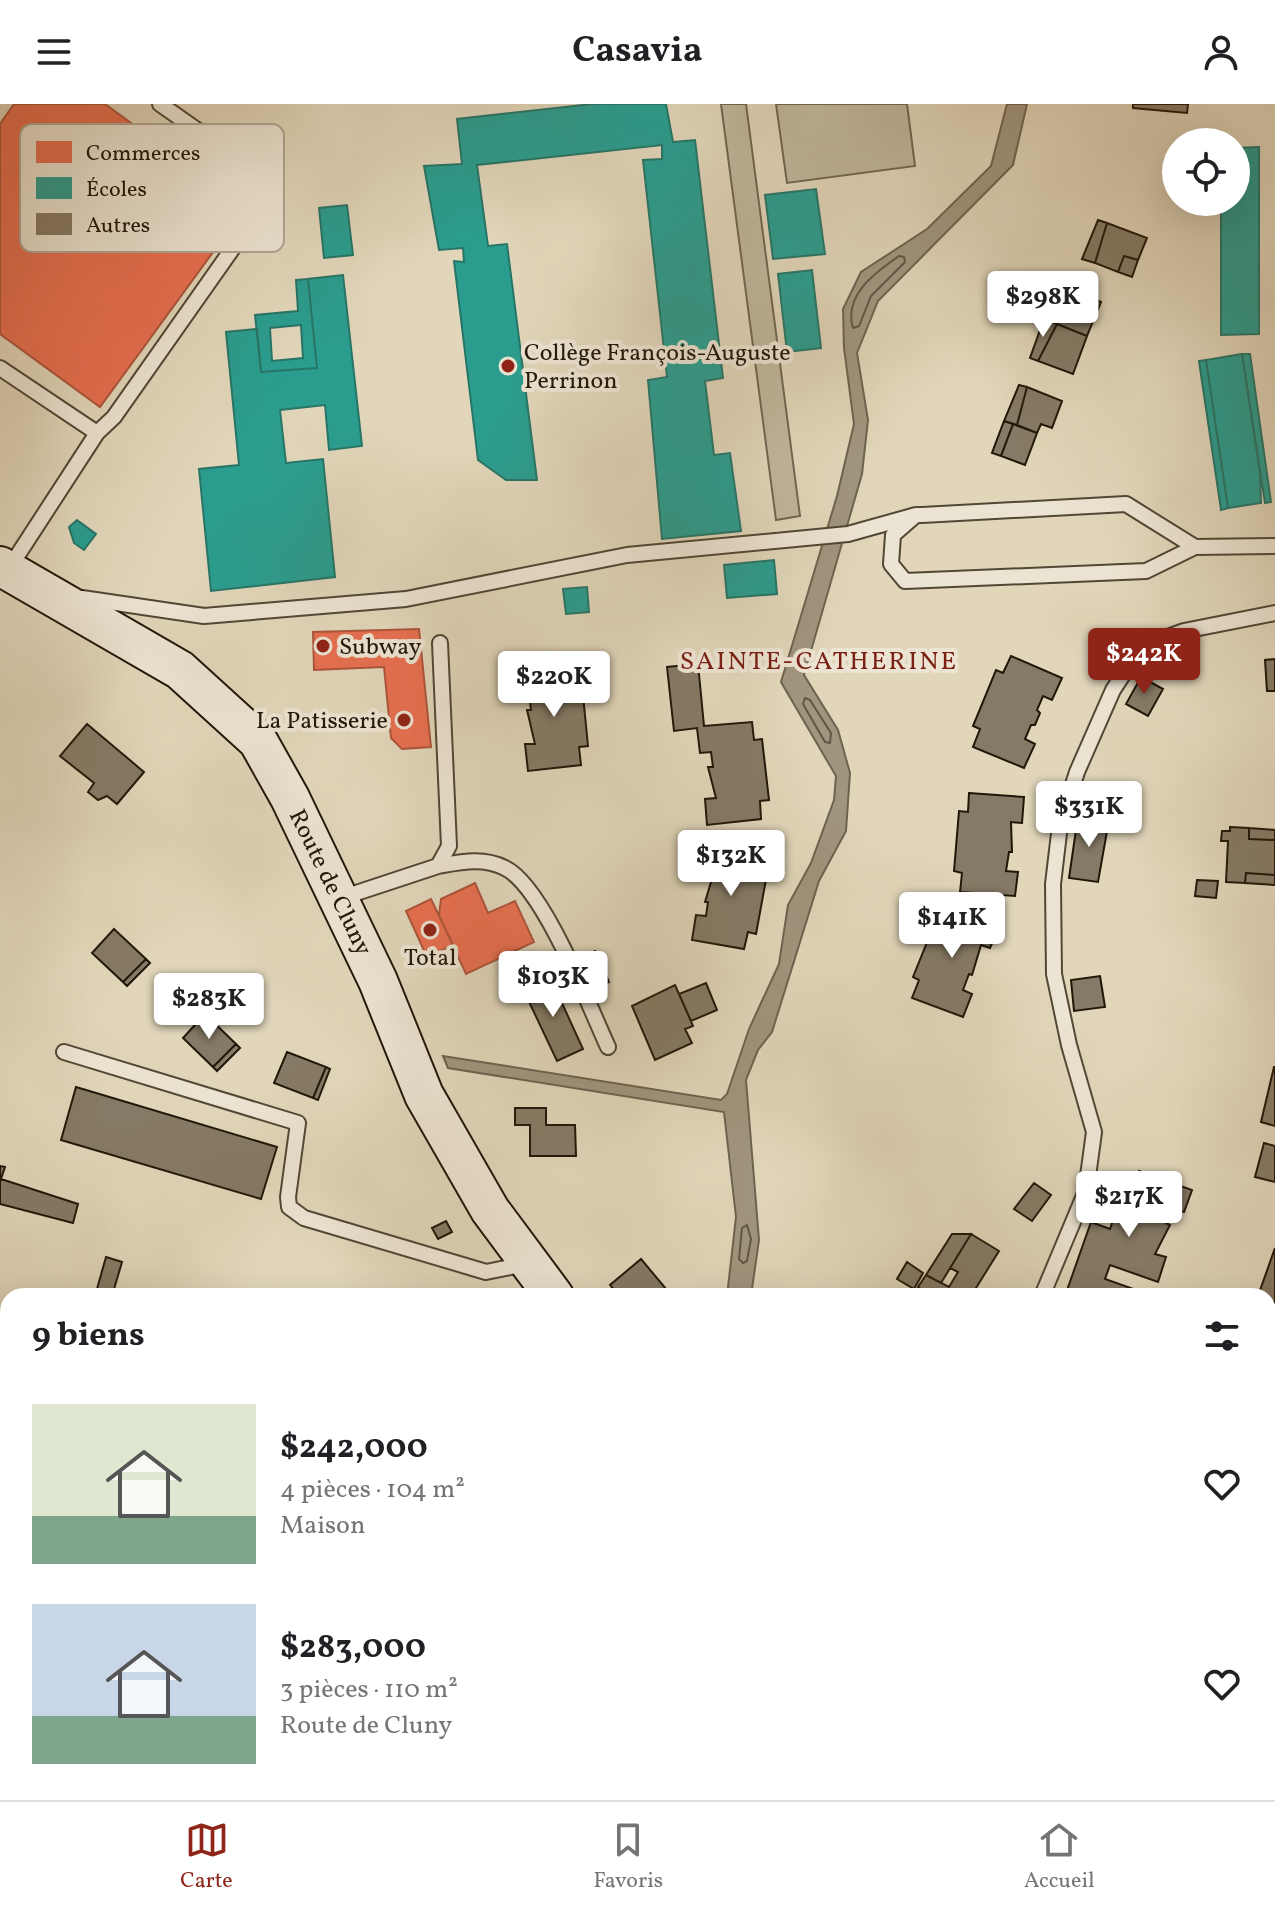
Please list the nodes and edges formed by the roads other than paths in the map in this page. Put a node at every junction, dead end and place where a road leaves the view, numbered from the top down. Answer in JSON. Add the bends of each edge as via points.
{"nodes":[{"id":1,"x":160,"y":104,"type":"edge"},
{"id":2,"x":188,"y":124,"type":"edge"},
{"id":3,"x":230,"y":252,"type":"edge"},
{"id":4,"x":0,"y":368,"type":"edge"},
{"id":5,"x":97,"y":433,"type":"junction"},
{"id":6,"x":916,"y":515,"type":"junction"},
{"id":7,"x":1275,"y":546,"type":"edge"},
{"id":8,"x":1195,"y":547,"type":"junction"},
{"id":9,"x":4,"y":568,"type":"edge"},
{"id":10,"x":50,"y":594,"type":"junction"},
{"id":11,"x":1275,"y":613,"type":"edge"},
{"id":12,"x":440,"y":643,"type":"dead end"},
{"id":13,"x":438,"y":866,"type":"junction"},
{"id":14,"x":339,"y":899,"type":"junction"},
{"id":15,"x":608,"y":1047,"type":"dead end"},
{"id":16,"x":64,"y":1052,"type":"dead end"},
{"id":17,"x":530,"y":1263,"type":"junction"},
{"id":18,"x":548,"y":1288,"type":"edge"},
{"id":19,"x":1045,"y":1288,"type":"edge"}],
"edges":[{"from":1,"to":2,"type":"lane"},
{"from":3,"to":5,"type":"lane","via":[[114,417]]},
{"from":4,"to":5,"type":"lane"},
{"from":5,"to":9,"type":"lane"},
{"from":6,"to":8,"type":"lane","via":[[1126,504]]},
{"from":6,"to":8,"type":"lane","via":[[893,535],[891,564],[905,581],[1146,571]]},
{"from":6,"to":10,"type":"lane","via":[[848,534],[627,555],[406,599],[204,616]]},
{"from":7,"to":8,"type":"lane"},
{"from":9,"to":10,"type":"main road","name":"Route de Cluny"},
{"from":10,"to":14,"type":"main road","name":"Route de Cluny","via":[[180,670],[258,741]]},
{"from":11,"to":19,"type":"lane","via":[[1184,631],[1141,647],[1113,690],[1077,772],[1060,825],[1053,884],[1054,974],[1094,1132],[1086,1191]]},
{"from":12,"to":13,"type":"lane","via":[[449,846]]},
{"from":13,"to":14,"type":"lane"},
{"from":13,"to":15,"type":"lane","via":[[479,860],[506,868],[535,896]]},
{"from":14,"to":17,"type":"main road","name":"Route de Cluny","via":[[424,1095],[490,1210]]},
{"from":16,"to":17,"type":"lane","via":[[298,1123],[288,1197],[289,1207],[304,1218],[486,1272]]},
{"from":17,"to":18,"type":"main road","name":"Route de Cluny"}]}
